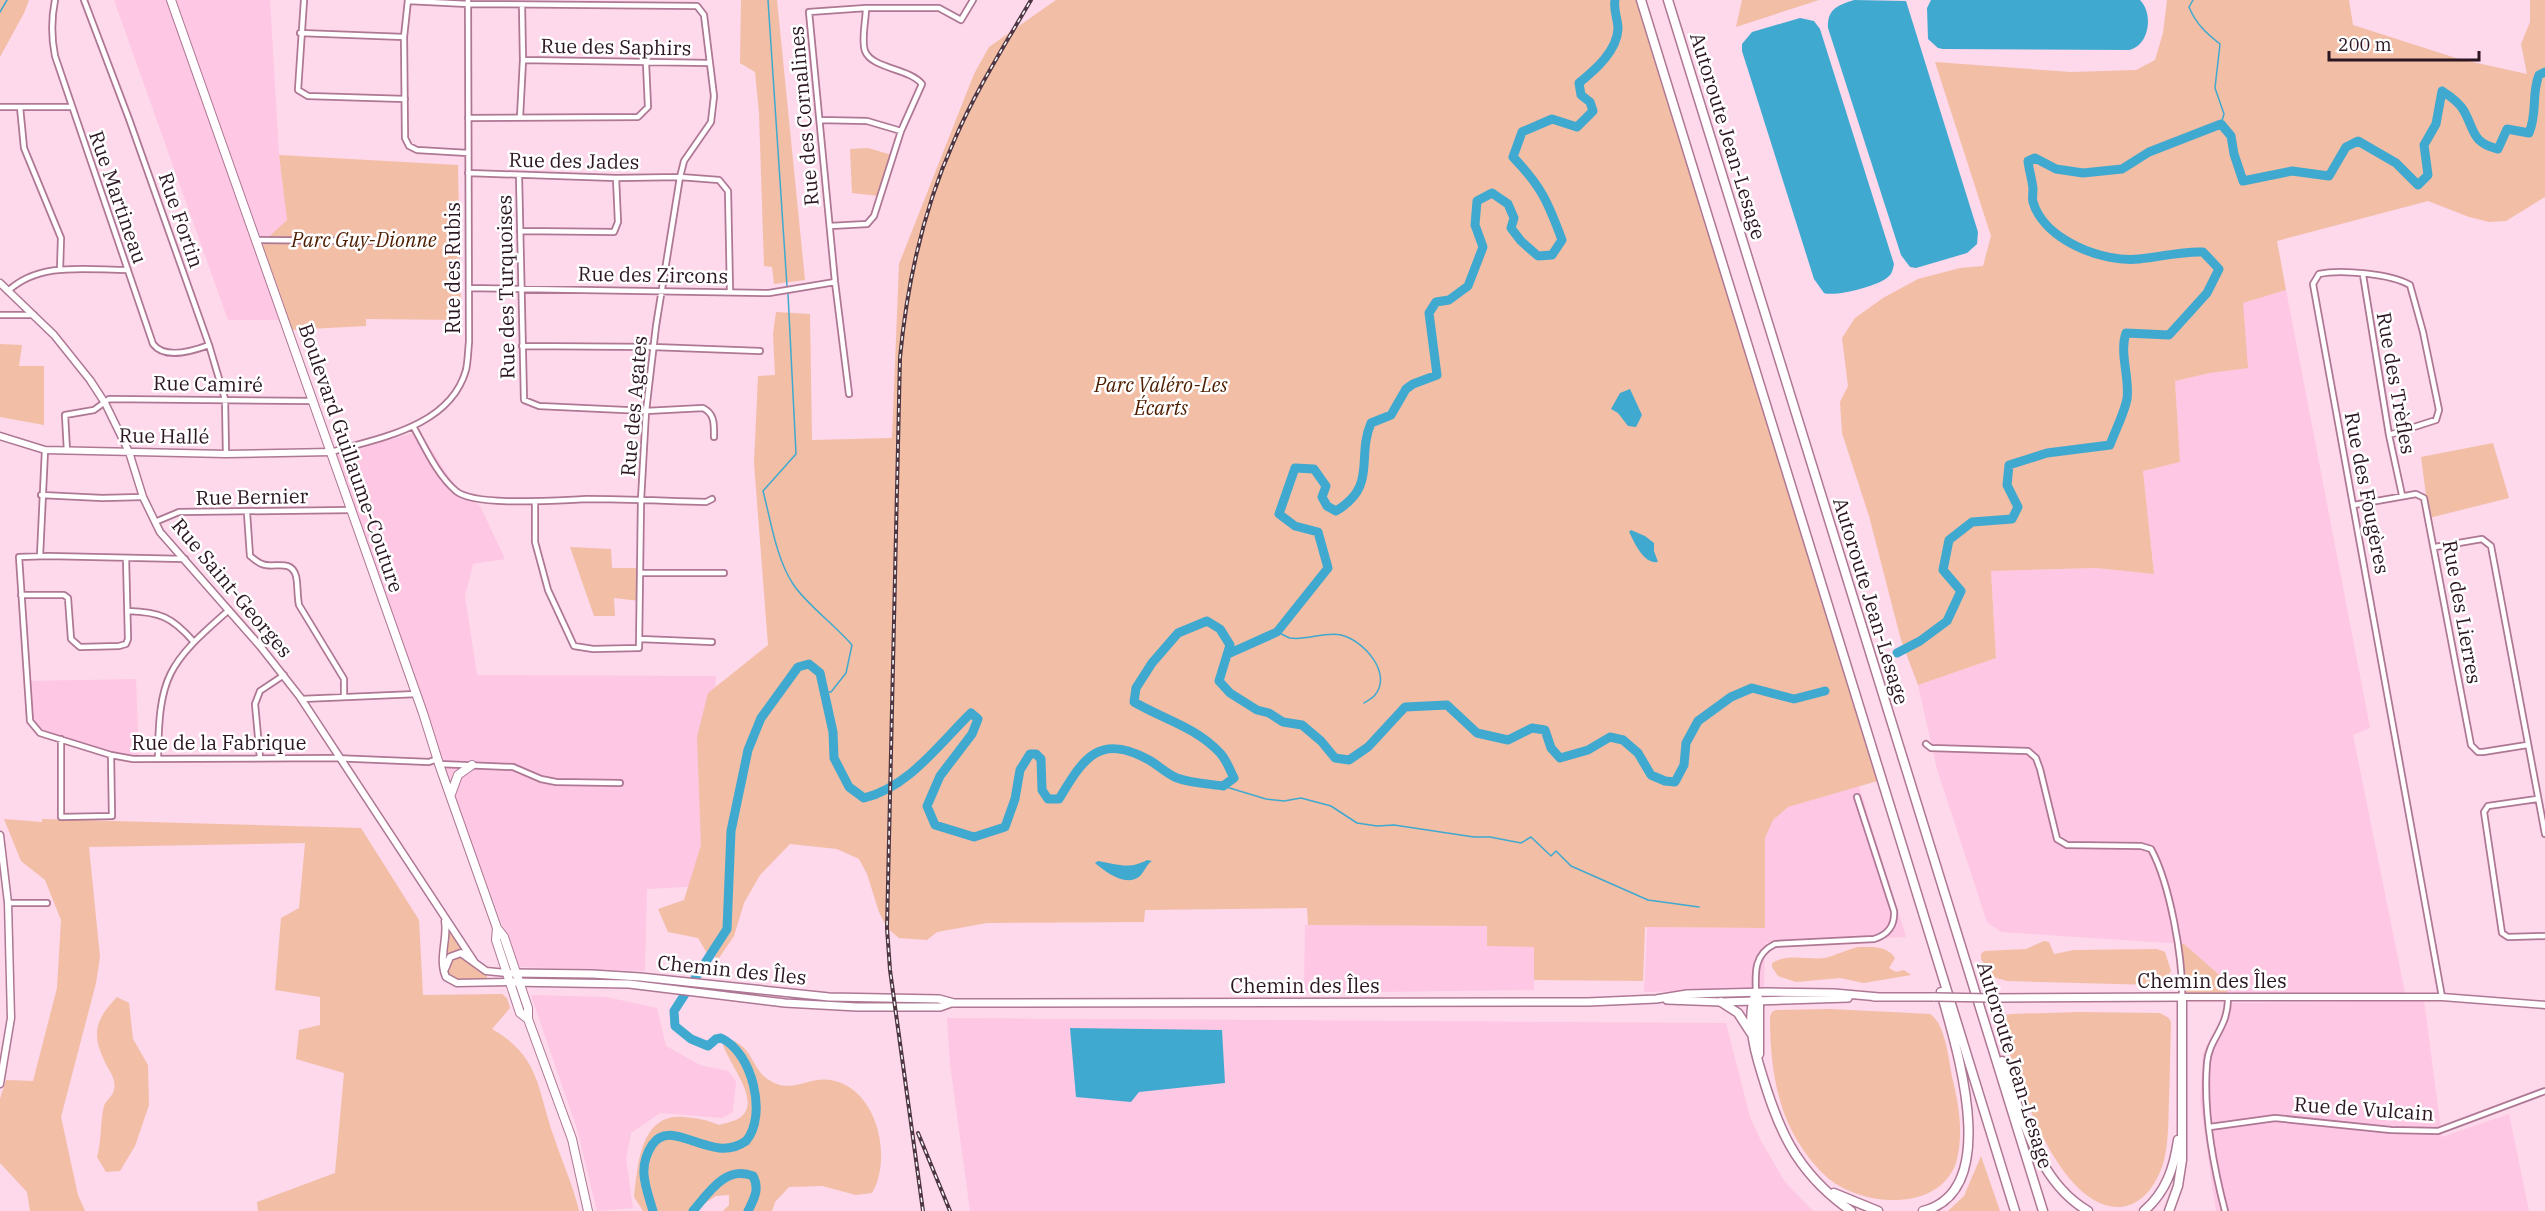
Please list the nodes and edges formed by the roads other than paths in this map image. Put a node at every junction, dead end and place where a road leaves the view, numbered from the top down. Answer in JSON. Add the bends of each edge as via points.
{"nodes":[{"id":1,"x":55,"y":0,"type":"edge"},
{"id":2,"x":84,"y":0,"type":"edge"},
{"id":3,"x":171,"y":0,"type":"edge"},
{"id":4,"x":304,"y":0,"type":"edge"},
{"id":5,"x":973,"y":0,"type":"edge"},
{"id":6,"x":1641,"y":0,"type":"edge"},
{"id":7,"x":1668,"y":0,"type":"edge"},
{"id":8,"x":408,"y":1,"type":"edge"},
{"id":9,"x":468,"y":2,"type":"edge"},
{"id":10,"x":522,"y":4,"type":"junction"},
{"id":11,"x":866,"y":8,"type":"junction"},
{"id":12,"x":300,"y":33,"type":"junction"},
{"id":13,"x":404,"y":37,"type":"junction"},
{"id":14,"x":523,"y":60,"type":"junction"},
{"id":15,"x":646,"y":63,"type":"junction"},
{"id":16,"x":709,"y":63,"type":"junction"},
{"id":17,"x":405,"y":99,"type":"junction"},
{"id":18,"x":20,"y":107,"type":"junction"},
{"id":19,"x":72,"y":107,"type":"junction"},
{"id":20,"x":0,"y":108,"type":"edge"},
{"id":21,"x":520,"y":117,"type":"junction"},
{"id":22,"x":468,"y":118,"type":"junction"},
{"id":23,"x":819,"y":120,"type":"junction"},
{"id":24,"x":901,"y":131,"type":"junction"},
{"id":25,"x":468,"y":153,"type":"junction"},
{"id":26,"x":468,"y":173,"type":"junction"},
{"id":27,"x":519,"y":176,"type":"junction"},
{"id":28,"x":680,"y":177,"type":"junction"},
{"id":29,"x":616,"y":178,"type":"junction"},
{"id":30,"x":830,"y":226,"type":"junction"},
{"id":31,"x":520,"y":231,"type":"junction"},
{"id":32,"x":256,"y":240,"type":"junction"},
{"id":33,"x":371,"y":241,"type":"dead end"},
{"id":34,"x":60,"y":270,"type":"junction"},
{"id":35,"x":128,"y":270,"type":"junction"},
{"id":36,"x":2363,"y":275,"type":"junction"},
{"id":37,"x":835,"y":282,"type":"junction"},
{"id":38,"x":0,"y":284,"type":"edge"},
{"id":39,"x":469,"y":288,"type":"junction"},
{"id":40,"x":521,"y":288,"type":"junction"},
{"id":41,"x":663,"y":289,"type":"junction"},
{"id":42,"x":8,"y":291,"type":"junction"},
{"id":43,"x":730,"y":291,"type":"junction"},
{"id":44,"x":0,"y":315,"type":"edge"},
{"id":45,"x":34,"y":315,"type":"junction"},
{"id":46,"x":209,"y":345,"type":"junction"},
{"id":47,"x":522,"y":346,"type":"junction"},
{"id":48,"x":653,"y":347,"type":"junction"},
{"id":49,"x":760,"y":351,"type":"dead end"},
{"id":50,"x":849,"y":394,"type":"dead end"},
{"id":51,"x":225,"y":399,"type":"junction"},
{"id":52,"x":313,"y":401,"type":"junction"},
{"id":53,"x":105,"y":403,"type":"junction"},
{"id":54,"x":646,"y":411,"type":"junction"},
{"id":55,"x":412,"y":426,"type":"junction"},
{"id":56,"x":2389,"y":435,"type":"junction"},
{"id":57,"x":0,"y":436,"type":"edge"},
{"id":58,"x":714,"y":437,"type":"dead end"},
{"id":59,"x":45,"y":450,"type":"junction"},
{"id":60,"x":68,"y":451,"type":"junction"},
{"id":61,"x":129,"y":452,"type":"junction"},
{"id":62,"x":331,"y":452,"type":"junction"},
{"id":63,"x":226,"y":454,"type":"junction"},
{"id":64,"x":41,"y":495,"type":"junction"},
{"id":65,"x":2402,"y":495,"type":"junction"},
{"id":66,"x":143,"y":497,"type":"junction"},
{"id":67,"x":712,"y":499,"type":"dead end"},
{"id":68,"x":641,"y":500,"type":"junction"},
{"id":69,"x":535,"y":502,"type":"junction"},
{"id":70,"x":2354,"y":505,"type":"junction"},
{"id":71,"x":351,"y":510,"type":"junction"},
{"id":72,"x":247,"y":513,"type":"junction"},
{"id":73,"x":156,"y":522,"type":"junction"},
{"id":74,"x":2435,"y":547,"type":"junction"},
{"id":75,"x":40,"y":556,"type":"junction"},
{"id":76,"x":126,"y":558,"type":"junction"},
{"id":77,"x":185,"y":560,"type":"junction"},
{"id":78,"x":641,"y":573,"type":"junction"},
{"id":79,"x":724,"y":573,"type":"dead end"},
{"id":80,"x":21,"y":595,"type":"junction"},
{"id":81,"x":229,"y":610,"type":"junction"},
{"id":82,"x":128,"y":611,"type":"junction"},
{"id":83,"x":640,"y":639,"type":"junction"},
{"id":84,"x":193,"y":641,"type":"junction"},
{"id":85,"x":712,"y":642,"type":"dead end"},
{"id":86,"x":284,"y":675,"type":"junction"},
{"id":87,"x":417,"y":694,"type":"junction"},
{"id":88,"x":344,"y":695,"type":"junction"},
{"id":89,"x":302,"y":699,"type":"junction"},
{"id":90,"x":61,"y":739,"type":"junction"},
{"id":91,"x":1926,"y":744,"type":"dead end"},
{"id":92,"x":2527,"y":745,"type":"junction"},
{"id":93,"x":111,"y":755,"type":"junction"},
{"id":94,"x":260,"y":758,"type":"junction"},
{"id":95,"x":341,"y":758,"type":"junction"},
{"id":96,"x":158,"y":759,"type":"junction"},
{"id":97,"x":438,"y":761,"type":"junction"},
{"id":98,"x":472,"y":765,"type":"junction"},
{"id":99,"x":620,"y":783,"type":"dead end"},
{"id":100,"x":451,"y":794,"type":"junction"},
{"id":101,"x":1857,"y":798,"type":"dead end"},
{"id":102,"x":2537,"y":799,"type":"junction"},
{"id":103,"x":2545,"y":834,"type":"edge"},
{"id":104,"x":0,"y":835,"type":"edge"},
{"id":105,"x":8,"y":903,"type":"junction"},
{"id":106,"x":47,"y":903,"type":"dead end"},
{"id":107,"x":445,"y":917,"type":"junction"},
{"id":108,"x":497,"y":928,"type":"junction"},
{"id":109,"x":2545,"y":936,"type":"edge"},
{"id":110,"x":1930,"y":942,"type":"junction"},
{"id":111,"x":475,"y":963,"type":"junction"},
{"id":112,"x":444,"y":972,"type":"junction"},
{"id":113,"x":507,"y":974,"type":"junction"},
{"id":114,"x":516,"y":974,"type":"junction"},
{"id":115,"x":510,"y":982,"type":"junction"},
{"id":116,"x":519,"y":982,"type":"junction"},
{"id":117,"x":701,"y":988,"type":"junction"},
{"id":118,"x":2182,"y":997,"type":"junction"},
{"id":119,"x":2442,"y":997,"type":"junction"},
{"id":120,"x":1756,"y":998,"type":"junction"},
{"id":121,"x":2228,"y":998,"type":"junction"},
{"id":122,"x":1656,"y":999,"type":"junction"},
{"id":123,"x":1721,"y":1002,"type":"junction"},
{"id":124,"x":1980,"y":1005,"type":"junction"},
{"id":125,"x":2545,"y":1005,"type":"edge"},
{"id":126,"x":528,"y":1019,"type":"junction"},
{"id":127,"x":1752,"y":1034,"type":"junction"},
{"id":128,"x":1758,"y":1061,"type":"junction"},
{"id":129,"x":0,"y":1084,"type":"edge"},
{"id":130,"x":2545,"y":1091,"type":"edge"},
{"id":131,"x":2181,"y":1122,"type":"junction"},
{"id":132,"x":2210,"y":1127,"type":"junction"},
{"id":133,"x":1822,"y":1186,"type":"junction"},
{"id":134,"x":588,"y":1211,"type":"edge"},
{"id":135,"x":1851,"y":1211,"type":"edge"},
{"id":136,"x":1878,"y":1211,"type":"edge"},
{"id":137,"x":1923,"y":1211,"type":"edge"},
{"id":138,"x":2015,"y":1211,"type":"edge"},
{"id":139,"x":2043,"y":1211,"type":"edge"},
{"id":140,"x":2088,"y":1211,"type":"edge"},
{"id":141,"x":2144,"y":1211,"type":"edge"},
{"id":142,"x":2169,"y":1211,"type":"edge"},
{"id":143,"x":2225,"y":1211,"type":"edge"}],
"edges":[{"from":1,"to":19,"type":"street","name":"Rue Martineau","via":[[51,39]]},
{"from":2,"to":46,"type":"street","name":"Rue Fortin"},
{"from":3,"to":32,"type":"main road","name":"Boulevard Guillaume-Couture"},
{"from":4,"to":12,"type":"street"},
{"from":5,"to":11,"type":"street","name":"Rue des Cornalines","via":[[961,20],[939,8]]},
{"from":6,"to":110,"type":"highway"},
{"from":7,"to":124,"type":"highway","name":"Autoroute Jean-Lesage"},
{"from":8,"to":9,"type":"street"},
{"from":8,"to":13,"type":"street"},
{"from":9,"to":10,"type":"street"},
{"from":9,"to":22,"type":"street","name":"Rue des Rubis"},
{"from":10,"to":14,"type":"street"},
{"from":10,"to":16,"type":"street","name":"Rue des Agates","via":[[697,6],[704,15]]},
{"from":11,"to":23,"type":"street","name":"Rue des Cornalines","via":[[809,12]]},
{"from":11,"to":24,"type":"street","via":[[864,50],[870,60],[916,77],[922,84]]},
{"from":12,"to":13,"type":"street"},
{"from":12,"to":17,"type":"street","via":[[298,90],[302,93]]},
{"from":13,"to":17,"type":"street"},
{"from":14,"to":15,"type":"street","name":"Rue des Saphirs"},
{"from":14,"to":21,"type":"street"},
{"from":15,"to":16,"type":"street","name":"Rue des Saphirs"},
{"from":15,"to":21,"type":"street","via":[[648,107],[638,117]]},
{"from":16,"to":28,"type":"street","name":"Rue des Agates","via":[[714,96],[711,122],[684,161]]},
{"from":17,"to":25,"type":"street","via":[[405,138],[409,146],[417,150]]},
{"from":18,"to":19,"type":"street"},
{"from":18,"to":20,"type":"street"},
{"from":18,"to":34,"type":"street","via":[[24,148],[61,238]]},
{"from":19,"to":35,"type":"street","name":"Rue Martineau"},
{"from":21,"to":22,"type":"street"},
{"from":22,"to":25,"type":"street","name":"Rue des Rubis"},
{"from":23,"to":24,"type":"street","via":[[867,121]]},
{"from":23,"to":30,"type":"street","name":"Rue des Cornalines"},
{"from":24,"to":30,"type":"street","via":[[874,216],[867,224]]},
{"from":25,"to":26,"type":"street","name":"Rue des Rubis"},
{"from":26,"to":27,"type":"street","name":"Rue des Jades"},
{"from":26,"to":39,"type":"street","name":"Rue des Rubis"},
{"from":27,"to":29,"type":"street","name":"Rue des Jades"},
{"from":27,"to":31,"type":"street","name":"Rue des Turquoises"},
{"from":28,"to":29,"type":"street","name":"Rue des Jades"},
{"from":28,"to":41,"type":"street","name":"Rue des Agates"},
{"from":28,"to":43,"type":"street","name":"Rue des Jades","via":[[718,180],[728,191]]},
{"from":29,"to":31,"type":"street","via":[[618,222],[614,231]]},
{"from":30,"to":37,"type":"street","name":"Rue des Cornalines"},
{"from":31,"to":40,"type":"street","name":"Rue des Turquoises"},
{"from":32,"to":33,"type":"street"},
{"from":32,"to":52,"type":"main road","name":"Boulevard Guillaume-Couture"},
{"from":34,"to":35,"type":"street"},
{"from":34,"to":42,"type":"street","via":[[29,275]]},
{"from":35,"to":46,"type":"street","name":"Rue Martineau","via":[[157,350],[189,352]]},
{"from":36,"to":56,"type":"street","name":"Rue des Trèfles"},
{"from":36,"to":56,"type":"street","name":"Rue des Fougères","via":[[2401,280],[2410,285],[2439,410],[2436,420]]},
{"from":36,"to":70,"type":"street","name":"Rue des Fougères","via":[[2325,273],[2315,277],[2313,284]]},
{"from":37,"to":43,"type":"street","name":"Rue des Zircons","via":[[769,293]]},
{"from":37,"to":50,"type":"street","name":"Rue des Cornalines"},
{"from":38,"to":42,"type":"street","name":"Rue Saint-Georges"},
{"from":39,"to":40,"type":"street","name":"Rue des Zircons"},
{"from":39,"to":55,"type":"street","name":"Rue des Rubis","via":[[466,370],[454,395],[438,411]]},
{"from":40,"to":41,"type":"street","name":"Rue des Zircons"},
{"from":40,"to":47,"type":"street","name":"Rue des Turquoises"},
{"from":41,"to":43,"type":"street","name":"Rue des Zircons"},
{"from":41,"to":48,"type":"street","name":"Rue des Agates"},
{"from":42,"to":45,"type":"street","name":"Rue Saint-Georges"},
{"from":44,"to":45,"type":"street"},
{"from":45,"to":53,"type":"street","name":"Rue Saint-Georges","via":[[66,349]]},
{"from":46,"to":51,"type":"street","name":"Rue Fortin"},
{"from":47,"to":48,"type":"street"},
{"from":47,"to":54,"type":"street","name":"Rue des Turquoises","via":[[524,400],[530,405]]},
{"from":48,"to":49,"type":"street"},
{"from":48,"to":54,"type":"street","name":"Rue des Agates"},
{"from":51,"to":52,"type":"street","name":"Rue Camiré"},
{"from":51,"to":53,"type":"street","name":"Rue Camiré","via":[[109,399]]},
{"from":51,"to":63,"type":"street","name":"Rue Fortin"},
{"from":52,"to":62,"type":"main road","name":"Boulevard Guillaume-Couture"},
{"from":53,"to":60,"type":"street","name":"Rue Camiré","via":[[94,411],[65,415]]},
{"from":53,"to":61,"type":"street","name":"Rue Saint-Georges"},
{"from":54,"to":58,"type":"street","name":"Rue des Turquoises","via":[[703,408],[714,420]]},
{"from":54,"to":68,"type":"street","name":"Rue des Agates"},
{"from":55,"to":62,"type":"street","name":"Rue des Rubis"},
{"from":55,"to":69,"type":"street","via":[[457,492],[476,498]]},
{"from":56,"to":65,"type":"street","name":"Rue des Trèfles"},
{"from":57,"to":59,"type":"street","name":"Rue Hallé"},
{"from":59,"to":60,"type":"street","name":"Rue Hallé"},
{"from":59,"to":64,"type":"street"},
{"from":60,"to":61,"type":"street","name":"Rue Hallé"},
{"from":61,"to":63,"type":"street","name":"Rue Hallé"},
{"from":61,"to":66,"type":"street","name":"Rue Saint-Georges"},
{"from":62,"to":63,"type":"street","name":"Rue Hallé"},
{"from":62,"to":71,"type":"main road","name":"Boulevard Guillaume-Couture"},
{"from":64,"to":66,"type":"street"},
{"from":64,"to":75,"type":"street"},
{"from":65,"to":70,"type":"street"},
{"from":65,"to":74,"type":"street","name":"Rue des Lierres","via":[[2424,498]]},
{"from":66,"to":73,"type":"street","name":"Rue Saint-Georges"},
{"from":67,"to":68,"type":"street"},
{"from":68,"to":69,"type":"street"},
{"from":68,"to":78,"type":"street","name":"Rue des Agates"},
{"from":69,"to":83,"type":"street","via":[[535,542],[548,590],[574,646],[639,648]]},
{"from":70,"to":119,"type":"street","name":"Rue des Fougères"},
{"from":71,"to":72,"type":"street","name":"Rue Bernier"},
{"from":71,"to":87,"type":"main road","name":"Boulevard Guillaume-Couture"},
{"from":72,"to":73,"type":"street","name":"Rue Bernier","via":[[179,512]]},
{"from":72,"to":88,"type":"street","via":[[250,556],[263,565],[283,564],[293,570],[299,605],[344,679]]},
{"from":73,"to":77,"type":"street","name":"Rue Saint-Georges"},
{"from":74,"to":92,"type":"street","name":"Rue des Lierres","via":[[2471,745],[2483,752]]},
{"from":74,"to":92,"type":"street","via":[[2482,539],[2491,546]]},
{"from":75,"to":76,"type":"street"},
{"from":75,"to":80,"type":"street","name":"Rue de la Fabrique","via":[[19,557]]},
{"from":76,"to":77,"type":"street"},
{"from":76,"to":82,"type":"street"},
{"from":77,"to":81,"type":"street","name":"Rue Saint-Georges"},
{"from":78,"to":79,"type":"street"},
{"from":78,"to":83,"type":"street","name":"Rue des Agates"},
{"from":80,"to":82,"type":"street","via":[[68,598],[71,639],[80,647],[126,644]]},
{"from":80,"to":90,"type":"street","name":"Rue de la Fabrique","via":[[30,721],[40,733]]},
{"from":81,"to":84,"type":"street"},
{"from":81,"to":86,"type":"street","name":"Rue Saint-Georges"},
{"from":82,"to":84,"type":"street","via":[[164,616],[178,624]]},
{"from":83,"to":85,"type":"street"},
{"from":84,"to":96,"type":"street","via":[[169,674],[161,697]]},
{"from":86,"to":89,"type":"street","name":"Rue Saint-Georges"},
{"from":86,"to":94,"type":"street","via":[[260,691],[255,704]]},
{"from":87,"to":88,"type":"street"},
{"from":87,"to":97,"type":"main road","name":"Boulevard Guillaume-Couture"},
{"from":88,"to":89,"type":"street"},
{"from":89,"to":95,"type":"street","name":"Rue Saint-Georges"},
{"from":90,"to":93,"type":"street","name":"Rue de la Fabrique"},
{"from":90,"to":93,"type":"street","via":[[61,817],[112,816]]},
{"from":91,"to":118,"type":"street","via":[[1931,748],[2028,751],[2040,769],[2056,839],[2067,845],[2151,849],[2160,866],[2181,961]]},
{"from":92,"to":102,"type":"street"},
{"from":93,"to":96,"type":"street","name":"Rue de la Fabrique"},
{"from":94,"to":95,"type":"street","name":"Rue de la Fabrique"},
{"from":94,"to":96,"type":"street","name":"Rue de la Fabrique"},
{"from":95,"to":97,"type":"street","name":"Rue de la Fabrique"},
{"from":95,"to":107,"type":"street","name":"Rue Saint-Georges"},
{"from":97,"to":98,"type":"street","name":"Rue de la Fabrique"},
{"from":97,"to":100,"type":"main road","name":"Boulevard Guillaume-Couture"},
{"from":98,"to":99,"type":"street","name":"Rue de la Fabrique","via":[[513,767],[556,782]]},
{"from":98,"to":100,"type":"main road","via":[[458,775]]},
{"from":100,"to":108,"type":"main road","name":"Boulevard Guillaume-Couture"},
{"from":101,"to":120,"type":"street","via":[[1894,911],[1892,927],[1874,939],[1769,947],[1757,960]]},
{"from":102,"to":103,"type":"street"},
{"from":102,"to":109,"type":"street","via":[[2488,806],[2484,812],[2502,933],[2508,937]]},
{"from":104,"to":105,"type":"street"},
{"from":105,"to":106,"type":"street"},
{"from":105,"to":129,"type":"street","via":[[11,1018]]},
{"from":107,"to":111,"type":"street","name":"Rue Saint-Georges"},
{"from":107,"to":112,"type":"street"},
{"from":108,"to":113,"type":"main road","name":"Boulevard Guillaume-Couture","via":[[496,940]]},
{"from":108,"to":114,"type":"main road","name":"Boulevard Guillaume-Couture","via":[[504,937]]},
{"from":110,"to":137,"type":"highway","via":[[1964,1088],[1969,1130],[1967,1156],[1959,1180],[1946,1198]]},
{"from":110,"to":138,"type":"highway"},
{"from":111,"to":112,"type":"street","via":[[457,953],[450,957]]},
{"from":111,"to":113,"type":"street","via":[[490,973]]},
{"from":112,"to":115,"type":"street","via":[[457,983]]},
{"from":113,"to":114,"type":"main road","name":"Chemin des Îles"},
{"from":113,"to":115,"type":"main road","name":"Boulevard Guillaume-Couture"},
{"from":114,"to":116,"type":"main road","name":"Boulevard Guillaume-Couture"},
{"from":114,"to":117,"type":"main road","name":"Chemin des Îles","via":[[592,974],[679,981]]},
{"from":115,"to":116,"type":"main road","name":"Chemin des Îles"},
{"from":115,"to":126,"type":"main road","name":"Boulevard Guillaume-Couture","via":[[520,1013]]},
{"from":116,"to":117,"type":"main road","name":"Chemin des Îles"},
{"from":116,"to":126,"type":"main road","name":"Boulevard Guillaume-Couture"},
{"from":117,"to":122,"type":"main road","name":"Chemin des Îles","via":[[829,997],[939,999],[954,1003],[1495,1003]]},
{"from":118,"to":120,"type":"main road","name":"Chemin des Îles","bridge":true},
{"from":118,"to":121,"type":"street","name":"Chemin des Îles"},
{"from":118,"to":131,"type":"highway"},
{"from":119,"to":121,"type":"street","name":"Chemin des Îles"},
{"from":119,"to":125,"type":"street","name":"Chemin des Îles"},
{"from":120,"to":122,"type":"main road","name":"Chemin des Îles","via":[[1687,994]]},
{"from":120,"to":123,"type":"main road","name":"Chemin des Îles"},
{"from":120,"to":127,"type":"highway"},
{"from":120,"to":128,"type":"highway"},
{"from":121,"to":132,"type":"street","via":[[2225,1023],[2207,1063]]},
{"from":122,"to":123,"type":"main road","name":"Chemin des Îles"},
{"from":123,"to":127,"type":"highway","via":[[1738,1013]]},
{"from":124,"to":139,"type":"highway","name":"Autoroute Jean-Lesage"},
{"from":124,"to":140,"type":"highway","via":[[2039,1157],[2066,1194]]},
{"from":126,"to":134,"type":"main road","name":"Boulevard Guillaume-Couture","via":[[572,1139]]},
{"from":127,"to":128,"type":"highway"},
{"from":128,"to":133,"type":"highway","via":[[1780,1128],[1804,1167]]},
{"from":130,"to":132,"type":"street","name":"Rue de Vulcain","via":[[2438,1131],[2275,1118]]},
{"from":131,"to":141,"type":"highway","via":[[2170,1174]]},
{"from":131,"to":142,"type":"highway","via":[[2182,1160]]},
{"from":132,"to":143,"type":"street"},
{"from":133,"to":135,"type":"highway"},
{"from":133,"to":136,"type":"highway"}]}
